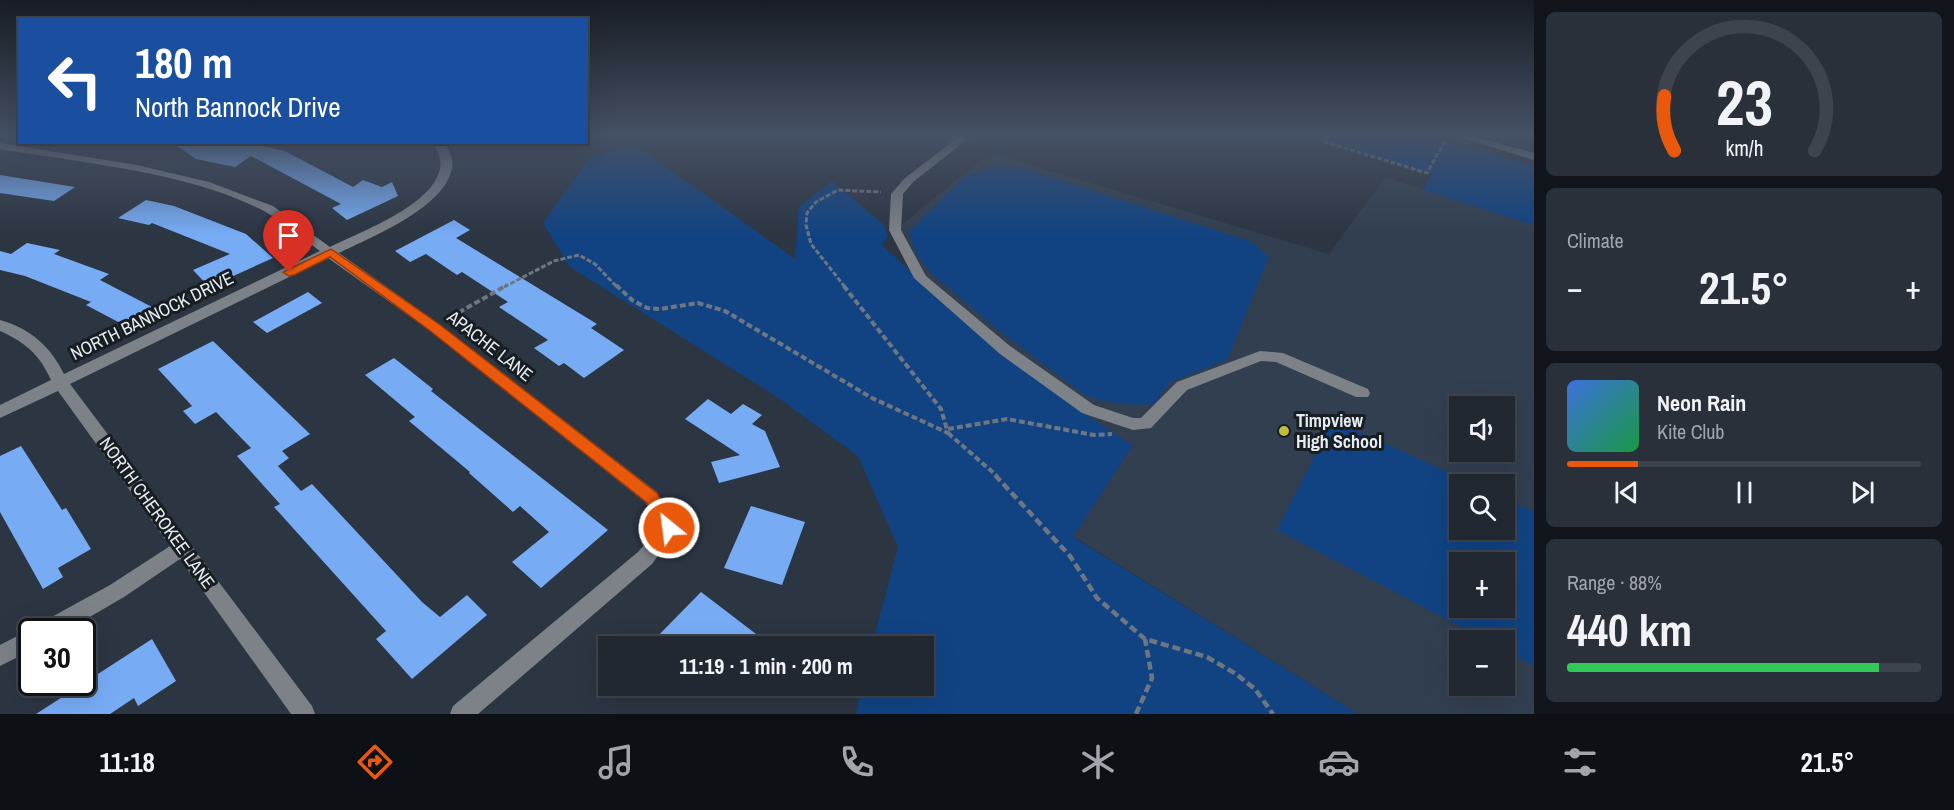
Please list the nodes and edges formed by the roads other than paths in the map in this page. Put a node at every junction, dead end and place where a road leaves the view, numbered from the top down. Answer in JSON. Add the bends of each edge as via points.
{"nodes":[{"id":1,"x":127,"y":168,"type":"edge"},
{"id":2,"x":446,"y":168,"type":"edge"},
{"id":3,"x":924,"y":168,"type":"edge"},
{"id":4,"x":331,"y":252,"type":"junction"},
{"id":5,"x":0,"y":325,"type":"edge"},
{"id":6,"x":60,"y":382,"type":"junction"},
{"id":7,"x":1362,"y":393,"type":"dead end"},
{"id":8,"x":0,"y":412,"type":"edge"},
{"id":9,"x":183,"y":547,"type":"junction"},
{"id":10,"x":69,"y":618,"type":"edge"},
{"id":11,"x":18,"y":646,"type":"edge"},
{"id":12,"x":0,"y":656,"type":"edge"},
{"id":13,"x":304,"y":714,"type":"edge"},
{"id":14,"x":461,"y":714,"type":"edge"}],
"edges":[{"from":1,"to":4,"type":"street","name":"APACHE LANE","via":[[241,196],[269,209]]},
{"from":2,"to":4,"type":"street","name":"NORTH BANNOCK DRIVE","via":[[428,196],[391,222]]},
{"from":3,"to":7,"type":"street","via":[[897,194],[895,230],[921,278],[1005,350],[1088,409],[1133,424],[1145,424],[1182,386],[1260,356],[1278,357]]},
{"from":4,"to":6,"type":"street","name":"NORTH BANNOCK DRIVE"},
{"from":4,"to":14,"type":"street","name":"APACHE LANE","via":[[434,327],[651,497],[669,528],[645,558]]},
{"from":5,"to":6,"type":"street","name":"NORTH CHEROKEE LANE","via":[[31,339],[51,362]]},
{"from":6,"to":8,"type":"street","name":"NORTH BANNOCK DRIVE"},
{"from":6,"to":9,"type":"street","name":"NORTH CHEROKEE LANE"},
{"from":9,"to":10,"type":"street"},
{"from":9,"to":13,"type":"street","name":"NORTH CHEROKEE LANE"},
{"from":11,"to":12,"type":"street"}]}
